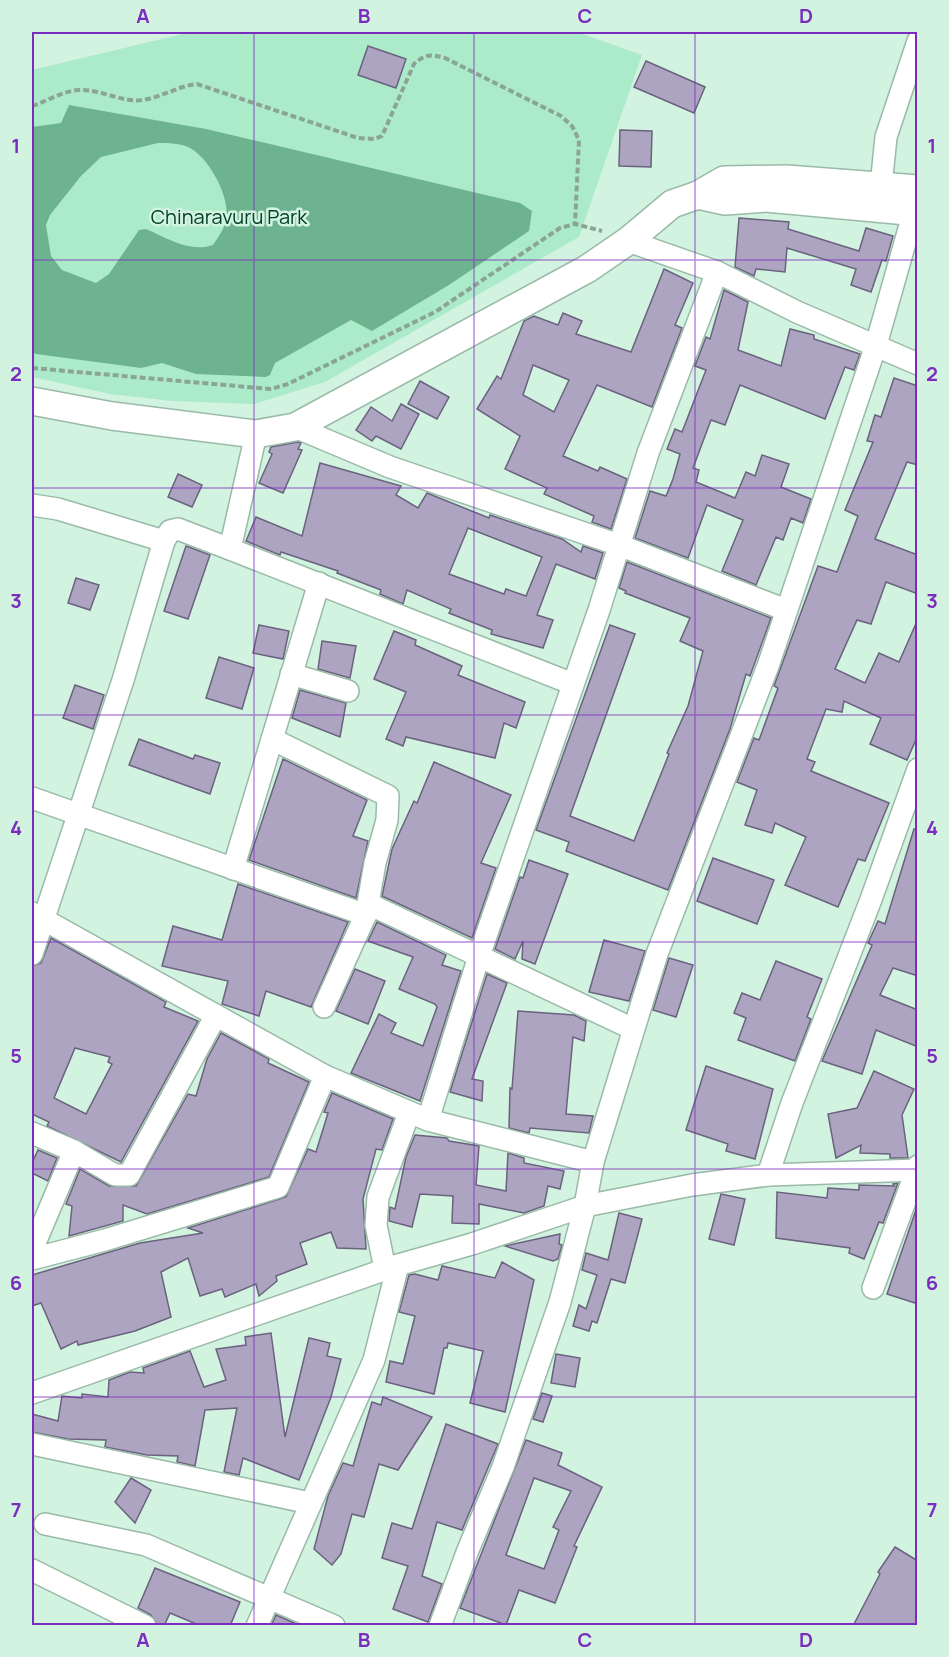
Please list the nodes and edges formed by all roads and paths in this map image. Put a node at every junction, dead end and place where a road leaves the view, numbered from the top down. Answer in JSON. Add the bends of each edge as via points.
{"nodes":[{"id":1,"x":918,"y":41,"type":"edge"},
{"id":2,"x":32,"y":106,"type":"edge"},
{"id":3,"x":880,"y":186,"type":"junction"},
{"id":4,"x":698,"y":195,"type":"junction"},
{"id":5,"x":916,"y":204,"type":"edge"},
{"id":6,"x":575,"y":224,"type":"junction"},
{"id":7,"x":628,"y":241,"type":"junction"},
{"id":8,"x":717,"y":272,"type":"junction"},
{"id":9,"x":876,"y":345,"type":"junction"},
{"id":10,"x":918,"y":364,"type":"edge"},
{"id":11,"x":32,"y":368,"type":"edge"},
{"id":12,"x":32,"y":401,"type":"edge"},
{"id":13,"x":295,"y":427,"type":"junction"},
{"id":14,"x":256,"y":434,"type":"junction"},
{"id":15,"x":32,"y":505,"type":"edge"},
{"id":16,"x":164,"y":541,"type":"junction"},
{"id":17,"x":619,"y":545,"type":"junction"},
{"id":18,"x":230,"y":549,"type":"junction"},
{"id":19,"x":319,"y":582,"type":"junction"},
{"id":20,"x":786,"y":610,"type":"junction"},
{"id":21,"x":291,"y":674,"type":"junction"},
{"id":22,"x":573,"y":684,"type":"junction"},
{"id":23,"x":348,"y":691,"type":"dead end"},
{"id":24,"x":272,"y":739,"type":"junction"},
{"id":25,"x":918,"y":769,"type":"edge"},
{"id":26,"x":32,"y":798,"type":"edge"},
{"id":27,"x":79,"y":815,"type":"junction"},
{"id":28,"x":233,"y":869,"type":"junction"},
{"id":29,"x":385,"y":869,"type":"dead end"},
{"id":30,"x":368,"y":910,"type":"junction"},
{"id":31,"x":38,"y":916,"type":"edge"},
{"id":32,"x":32,"y":954,"type":"edge"},
{"id":33,"x":479,"y":956,"type":"junction"},
{"id":34,"x":324,"y":1007,"type":"dead end"},
{"id":35,"x":215,"y":1017,"type":"junction"},
{"id":36,"x":633,"y":1029,"type":"junction"},
{"id":37,"x":325,"y":1076,"type":"junction"},
{"id":38,"x":419,"y":1117,"type":"junction"},
{"id":39,"x":32,"y":1133,"type":"edge"},
{"id":40,"x":74,"y":1151,"type":"junction"},
{"id":41,"x":593,"y":1162,"type":"junction"},
{"id":42,"x":917,"y":1169,"type":"edge"},
{"id":43,"x":768,"y":1175,"type":"junction"},
{"id":44,"x":585,"y":1206,"type":"junction"},
{"id":45,"x":32,"y":1250,"type":"edge"},
{"id":46,"x":32,"y":1259,"type":"edge"},
{"id":47,"x":392,"y":1267,"type":"junction"},
{"id":48,"x":873,"y":1288,"type":"dead end"},
{"id":49,"x":32,"y":1393,"type":"edge"},
{"id":50,"x":32,"y":1444,"type":"edge"},
{"id":51,"x":310,"y":1503,"type":"junction"},
{"id":52,"x":45,"y":1524,"type":"dead end"},
{"id":53,"x":32,"y":1570,"type":"edge"},
{"id":54,"x":268,"y":1598,"type":"junction"},
{"id":55,"x":145,"y":1626,"type":"edge"},
{"id":56,"x":257,"y":1626,"type":"edge"},
{"id":57,"x":334,"y":1626,"type":"edge"},
{"id":58,"x":440,"y":1626,"type":"edge"}],
"edges":[{"from":1,"to":3,"type":"street","via":[[886,137]]},
{"from":2,"to":6,"type":"path","via":[[69,91],[98,91],[145,100],[182,85],[196,84],[358,138],[374,139],[382,136],[414,64],[423,56],[433,55],[561,116],[572,126],[579,140]]},
{"from":3,"to":4,"type":"main road","via":[[786,179],[724,180]]},
{"from":3,"to":5,"type":"main road"},
{"from":4,"to":5,"type":"main road","via":[[725,201],[766,198]]},
{"from":4,"to":7,"type":"main road","via":[[672,204]]},
{"from":5,"to":9,"type":"street"},
{"from":6,"to":7,"type":"path"},
{"from":6,"to":11,"type":"path","via":[[560,228],[435,312],[271,389]]},
{"from":7,"to":8,"type":"street"},
{"from":7,"to":13,"type":"main road","via":[[587,269]]},
{"from":8,"to":9,"type":"street"},
{"from":8,"to":17,"type":"street","via":[[648,453]]},
{"from":9,"to":10,"type":"street"},
{"from":9,"to":20,"type":"street"},
{"from":12,"to":14,"type":"main road","via":[[112,416]]},
{"from":13,"to":14,"type":"main road"},
{"from":13,"to":17,"type":"street","via":[[390,467]]},
{"from":14,"to":18,"type":"street"},
{"from":15,"to":16,"type":"street"},
{"from":16,"to":18,"type":"street","via":[[170,531],[178,529]]},
{"from":16,"to":27,"type":"street"},
{"from":17,"to":20,"type":"street"},
{"from":17,"to":22,"type":"street"},
{"from":18,"to":19,"type":"street"},
{"from":19,"to":21,"type":"street"},
{"from":19,"to":22,"type":"street"},
{"from":20,"to":36,"type":"street","via":[[657,954]]},
{"from":21,"to":23,"type":"street"},
{"from":21,"to":24,"type":"street"},
{"from":22,"to":33,"type":"street"},
{"from":24,"to":28,"type":"street"},
{"from":24,"to":30,"type":"street","via":[[388,796],[387,820]]},
{"from":25,"to":43,"type":"street"},
{"from":26,"to":27,"type":"street"},
{"from":27,"to":28,"type":"street"},
{"from":27,"to":31,"type":"street"},
{"from":28,"to":30,"type":"street"},
{"from":29,"to":30,"type":"street"},
{"from":30,"to":33,"type":"street"},
{"from":30,"to":34,"type":"street"},
{"from":31,"to":32,"type":"street"},
{"from":31,"to":35,"type":"street"},
{"from":33,"to":36,"type":"street"},
{"from":33,"to":38,"type":"street"},
{"from":35,"to":37,"type":"street"},
{"from":35,"to":40,"type":"street","via":[[129,1175],[116,1176]]},
{"from":36,"to":41,"type":"street"},
{"from":37,"to":38,"type":"street"},
{"from":37,"to":46,"type":"street","via":[[278,1188]]},
{"from":38,"to":41,"type":"street"},
{"from":38,"to":47,"type":"street","via":[[378,1197],[376,1225]]},
{"from":39,"to":40,"type":"street"},
{"from":40,"to":45,"type":"street"},
{"from":41,"to":44,"type":"street"},
{"from":42,"to":43,"type":"street"},
{"from":42,"to":48,"type":"street"},
{"from":43,"to":44,"type":"street"},
{"from":44,"to":47,"type":"street"},
{"from":44,"to":58,"type":"street","via":[[560,1302],[503,1467]]},
{"from":47,"to":49,"type":"street"},
{"from":47,"to":51,"type":"street","via":[[374,1360]]},
{"from":50,"to":51,"type":"street"},
{"from":51,"to":54,"type":"street"},
{"from":52,"to":54,"type":"street","via":[[146,1545]]},
{"from":53,"to":55,"type":"street"},
{"from":54,"to":56,"type":"street"},
{"from":54,"to":57,"type":"street"}]}
